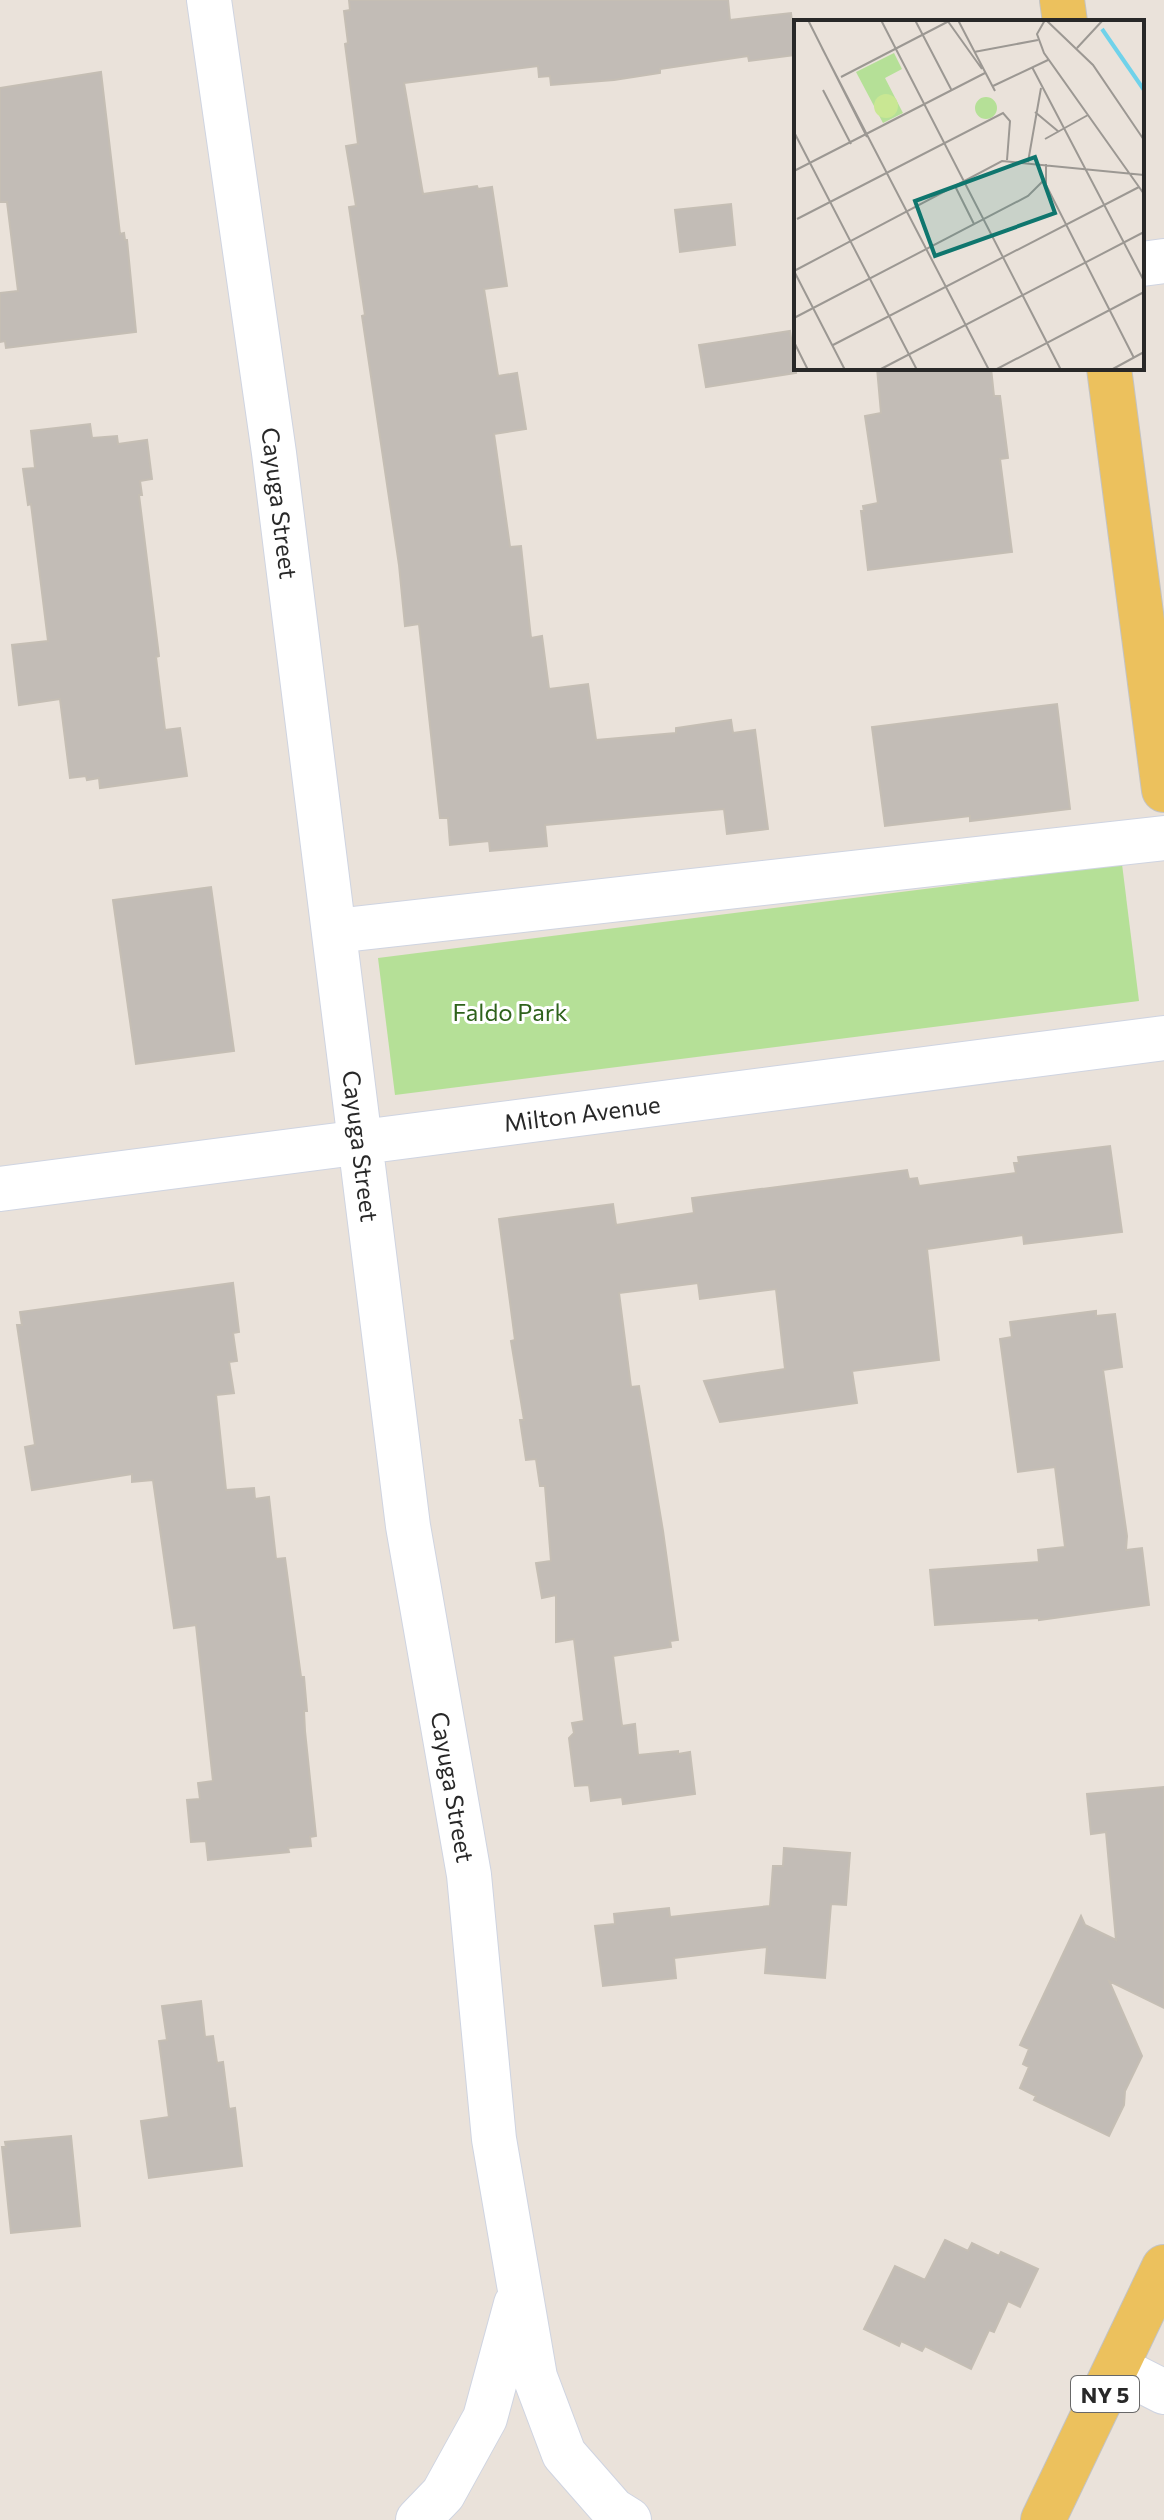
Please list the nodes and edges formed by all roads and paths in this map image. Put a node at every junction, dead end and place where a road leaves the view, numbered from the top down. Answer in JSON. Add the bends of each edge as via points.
{"nodes":[{"id":1,"x":209,"y":0,"type":"edge"},
{"id":2,"x":1062,"y":0,"type":"edge"},
{"id":3,"x":1065,"y":20,"type":"edge"},
{"id":4,"x":1164,"y":261,"type":"edge"},
{"id":5,"x":1144,"y":264,"type":"edge"},
{"id":6,"x":1109,"y":370,"type":"edge"},
{"id":7,"x":1164,"y":790,"type":"edge"},
{"id":8,"x":1164,"y":838,"type":"edge"},
{"id":9,"x":335,"y":931,"type":"junction"},
{"id":10,"x":1164,"y":1038,"type":"edge"},
{"id":11,"x":361,"y":1142,"type":"junction"},
{"id":12,"x":0,"y":1189,"type":"edge"},
{"id":13,"x":1164,"y":2267,"type":"edge"},
{"id":14,"x":520,"y":2290,"type":"junction"},
{"id":15,"x":1117,"y":2368,"type":"junction"},
{"id":16,"x":1164,"y":2392,"type":"edge"},
{"id":17,"x":418,"y":2520,"type":"edge"},
{"id":18,"x":629,"y":2520,"type":"edge"},
{"id":19,"x":1043,"y":2520,"type":"edge"}],
"edges":[{"from":1,"to":9,"type":"street","name":"Cayuga Street"},
{"from":2,"to":3,"type":"main road"},
{"from":4,"to":5,"type":"street"},
{"from":6,"to":7,"type":"main road"},
{"from":8,"to":9,"type":"street"},
{"from":9,"to":11,"type":"street","name":"Cayuga Street"},
{"from":10,"to":11,"type":"street","name":"Milton Avenue"},
{"from":11,"to":12,"type":"street","name":"Milton Avenue"},
{"from":11,"to":14,"type":"street","name":"Cayuga Street","via":[[408,1526],[469,1875],[494,2139]]},
{"from":13,"to":15,"type":"main road","number":"NY 5"},
{"from":14,"to":17,"type":"street","name":"Cayuga Street","via":[[485,2418],[443,2494]]},
{"from":14,"to":18,"type":"street","name":"Cayuga Street","via":[[535,2377],[564,2454],[613,2510]]},
{"from":15,"to":16,"type":"street"},
{"from":15,"to":19,"type":"main road","number":"NY 5"}]}
